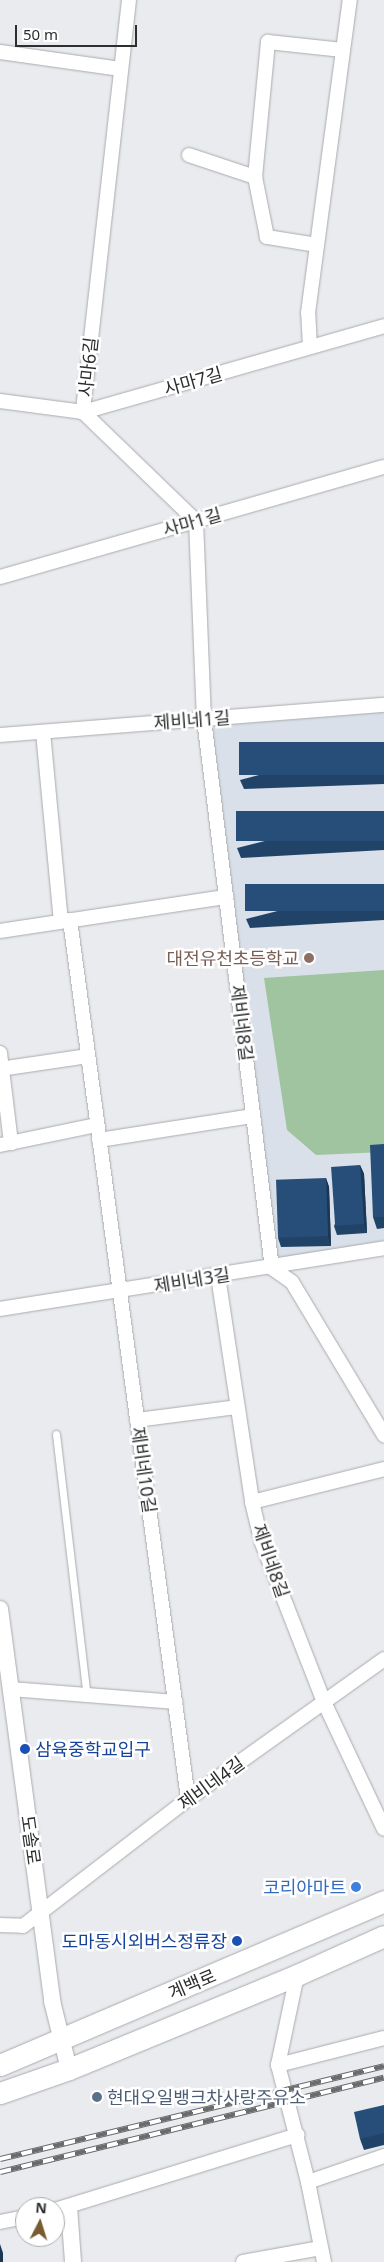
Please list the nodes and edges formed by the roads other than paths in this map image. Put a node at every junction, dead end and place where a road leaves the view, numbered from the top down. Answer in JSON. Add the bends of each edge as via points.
{"nodes":[{"id":1,"x":129,"y":0,"type":"edge"},
{"id":2,"x":350,"y":0,"type":"edge"},
{"id":3,"x":343,"y":50,"type":"junction"},
{"id":4,"x":0,"y":52,"type":"edge"},
{"id":5,"x":122,"y":69,"type":"junction"},
{"id":6,"x":189,"y":155,"type":"dead end"},
{"id":7,"x":255,"y":177,"type":"junction"},
{"id":8,"x":317,"y":245,"type":"junction"},
{"id":9,"x":384,"y":326,"type":"edge"},
{"id":10,"x":310,"y":347,"type":"junction"},
{"id":11,"x":0,"y":401,"type":"edge"},
{"id":12,"x":83,"y":412,"type":"junction"},
{"id":13,"x":384,"y":467,"type":"edge"},
{"id":14,"x":196,"y":521,"type":"junction"},
{"id":15,"x":0,"y":577,"type":"edge"},
{"id":16,"x":384,"y":705,"type":"edge"},
{"id":17,"x":204,"y":719,"type":"junction"},
{"id":18,"x":43,"y":732,"type":"junction"},
{"id":19,"x":0,"y":735,"type":"edge"},
{"id":20,"x":226,"y":897,"type":"junction"},
{"id":21,"x":65,"y":921,"type":"junction"},
{"id":22,"x":0,"y":930,"type":"edge"},
{"id":23,"x":0,"y":1054,"type":"edge"},
{"id":24,"x":88,"y":1056,"type":"junction"},
{"id":25,"x":1,"y":1069,"type":"edge"},
{"id":26,"x":253,"y":1116,"type":"junction"},
{"id":27,"x":97,"y":1125,"type":"junction"},
{"id":28,"x":99,"y":1140,"type":"junction"},
{"id":29,"x":5,"y":1144,"type":"edge"},
{"id":30,"x":384,"y":1248,"type":"edge"},
{"id":31,"x":272,"y":1268,"type":"junction"},
{"id":32,"x":218,"y":1276,"type":"junction"},
{"id":33,"x":120,"y":1291,"type":"junction"},
{"id":34,"x":0,"y":1309,"type":"edge"},
{"id":35,"x":237,"y":1407,"type":"junction"},
{"id":36,"x":137,"y":1420,"type":"junction"},
{"id":37,"x":56,"y":1434,"type":"dead end"},
{"id":38,"x":384,"y":1435,"type":"edge"},
{"id":39,"x":384,"y":1470,"type":"edge"},
{"id":40,"x":252,"y":1502,"type":"junction"},
{"id":41,"x":0,"y":1610,"type":"edge"},
{"id":42,"x":384,"y":1659,"type":"edge"},
{"id":43,"x":11,"y":1689,"type":"junction"},
{"id":44,"x":87,"y":1697,"type":"junction"},
{"id":45,"x":175,"y":1702,"type":"junction"},
{"id":46,"x":324,"y":1702,"type":"junction"},
{"id":47,"x":188,"y":1799,"type":"junction"},
{"id":48,"x":384,"y":1829,"type":"edge"},
{"id":49,"x":384,"y":1901,"type":"edge"},
{"id":50,"x":40,"y":1911,"type":"junction"},
{"id":51,"x":0,"y":1925,"type":"edge"},
{"id":52,"x":384,"y":1936,"type":"edge"},
{"id":53,"x":297,"y":1975,"type":"junction"},
{"id":54,"x":384,"y":2038,"type":"edge"},
{"id":55,"x":61,"y":2040,"type":"junction"},
{"id":56,"x":0,"y":2064,"type":"edge"},
{"id":57,"x":278,"y":2065,"type":"junction"},
{"id":58,"x":69,"y":2069,"type":"junction"},
{"id":59,"x":0,"y":2094,"type":"edge"},
{"id":60,"x":298,"y":2135,"type":"junction"},
{"id":61,"x":384,"y":2156,"type":"edge"},
{"id":62,"x":308,"y":2182,"type":"junction"},
{"id":63,"x":65,"y":2207,"type":"edge"},
{"id":64,"x":15,"y":2218,"type":"edge"},
{"id":65,"x":0,"y":2222,"type":"edge"},
{"id":66,"x":65,"y":2222,"type":"edge"},
{"id":67,"x":322,"y":2255,"type":"edge"},
{"id":68,"x":74,"y":2262,"type":"edge"},
{"id":69,"x":243,"y":2262,"type":"edge"}],
"edges":[{"from":1,"to":5,"type":"street","name":"사마6길"},
{"from":2,"to":3,"type":"street"},
{"from":3,"to":7,"type":"street","via":[[268,42]]},
{"from":3,"to":8,"type":"street"},
{"from":4,"to":5,"type":"street"},
{"from":5,"to":12,"type":"street","name":"사마6길"},
{"from":6,"to":7,"type":"street"},
{"from":7,"to":8,"type":"street","via":[[267,237]]},
{"from":8,"to":10,"type":"street","via":[[308,312]]},
{"from":9,"to":10,"type":"street","name":"사마7길"},
{"from":10,"to":12,"type":"street","name":"사마7길"},
{"from":11,"to":12,"type":"street","name":"사마7길"},
{"from":12,"to":14,"type":"street","name":"사마6길"},
{"from":13,"to":14,"type":"street","name":"사마1길"},
{"from":14,"to":15,"type":"street","name":"사마1길"},
{"from":14,"to":17,"type":"street"},
{"from":16,"to":17,"type":"street","name":"제비네1길"},
{"from":17,"to":18,"type":"street","name":"제비네1길"},
{"from":17,"to":20,"type":"street","name":"제비네8길"},
{"from":18,"to":19,"type":"street","name":"제비네1길"},
{"from":18,"to":21,"type":"street","name":"제비네10길"},
{"from":20,"to":21,"type":"street"},
{"from":20,"to":26,"type":"street","name":"제비네8길"},
{"from":21,"to":22,"type":"street"},
{"from":21,"to":24,"type":"street","name":"제비네10길"},
{"from":23,"to":25,"type":"street"},
{"from":24,"to":25,"type":"street"},
{"from":24,"to":27,"type":"street","name":"제비네10길"},
{"from":25,"to":29,"type":"street"},
{"from":26,"to":28,"type":"street"},
{"from":26,"to":31,"type":"street","name":"제비네8길"},
{"from":27,"to":28,"type":"street","name":"제비네10길"},
{"from":27,"to":29,"type":"street"},
{"from":28,"to":33,"type":"street","name":"제비네10길"},
{"from":30,"to":31,"type":"street","name":"제비네3길"},
{"from":31,"to":32,"type":"street","name":"제비네3길"},
{"from":31,"to":38,"type":"street","via":[[292,1282]]},
{"from":32,"to":33,"type":"street","name":"제비네3길"},
{"from":32,"to":35,"type":"street","name":"제비네8길"},
{"from":33,"to":34,"type":"street","name":"제비네3길"},
{"from":33,"to":36,"type":"street","name":"제비네10길"},
{"from":35,"to":36,"type":"street"},
{"from":35,"to":40,"type":"street","name":"제비네8길"},
{"from":36,"to":45,"type":"street","name":"제비네10길"},
{"from":37,"to":44,"type":"lane"},
{"from":39,"to":40,"type":"street"},
{"from":40,"to":46,"type":"street","name":"제비네8길","via":[[262,1543]]},
{"from":41,"to":43,"type":"street","name":"도솔로"},
{"from":42,"to":46,"type":"street","name":"제비네4길"},
{"from":43,"to":44,"type":"street"},
{"from":43,"to":50,"type":"street","name":"도솔로"},
{"from":44,"to":45,"type":"street"},
{"from":45,"to":47,"type":"street","name":"제비네10길"},
{"from":46,"to":47,"type":"street","name":"제비네4길"},
{"from":46,"to":48,"type":"street","name":"제비네8길"},
{"from":47,"to":50,"type":"street","name":"제비네4길"},
{"from":49,"to":55,"type":"main road","name":"계백로"},
{"from":50,"to":51,"type":"street","name":"제비네4길","via":[[23,1926]]},
{"from":50,"to":55,"type":"street","name":"도솔로"},
{"from":52,"to":53,"type":"main road","name":"계백로"},
{"from":53,"to":57,"type":"street"},
{"from":53,"to":58,"type":"main road","name":"계백로"},
{"from":54,"to":57,"type":"street"},
{"from":55,"to":56,"type":"main road","name":"계백로"},
{"from":55,"to":58,"type":"street","name":"도솔로"},
{"from":57,"to":60,"type":"street"},
{"from":58,"to":59,"type":"main road","name":"계백로"},
{"from":60,"to":62,"type":"street"},
{"from":60,"to":63,"type":"street"},
{"from":61,"to":62,"type":"street"},
{"from":62,"to":67,"type":"street"},
{"from":64,"to":65,"type":"street"},
{"from":66,"to":68,"type":"street"},
{"from":67,"to":69,"type":"street"}]}
